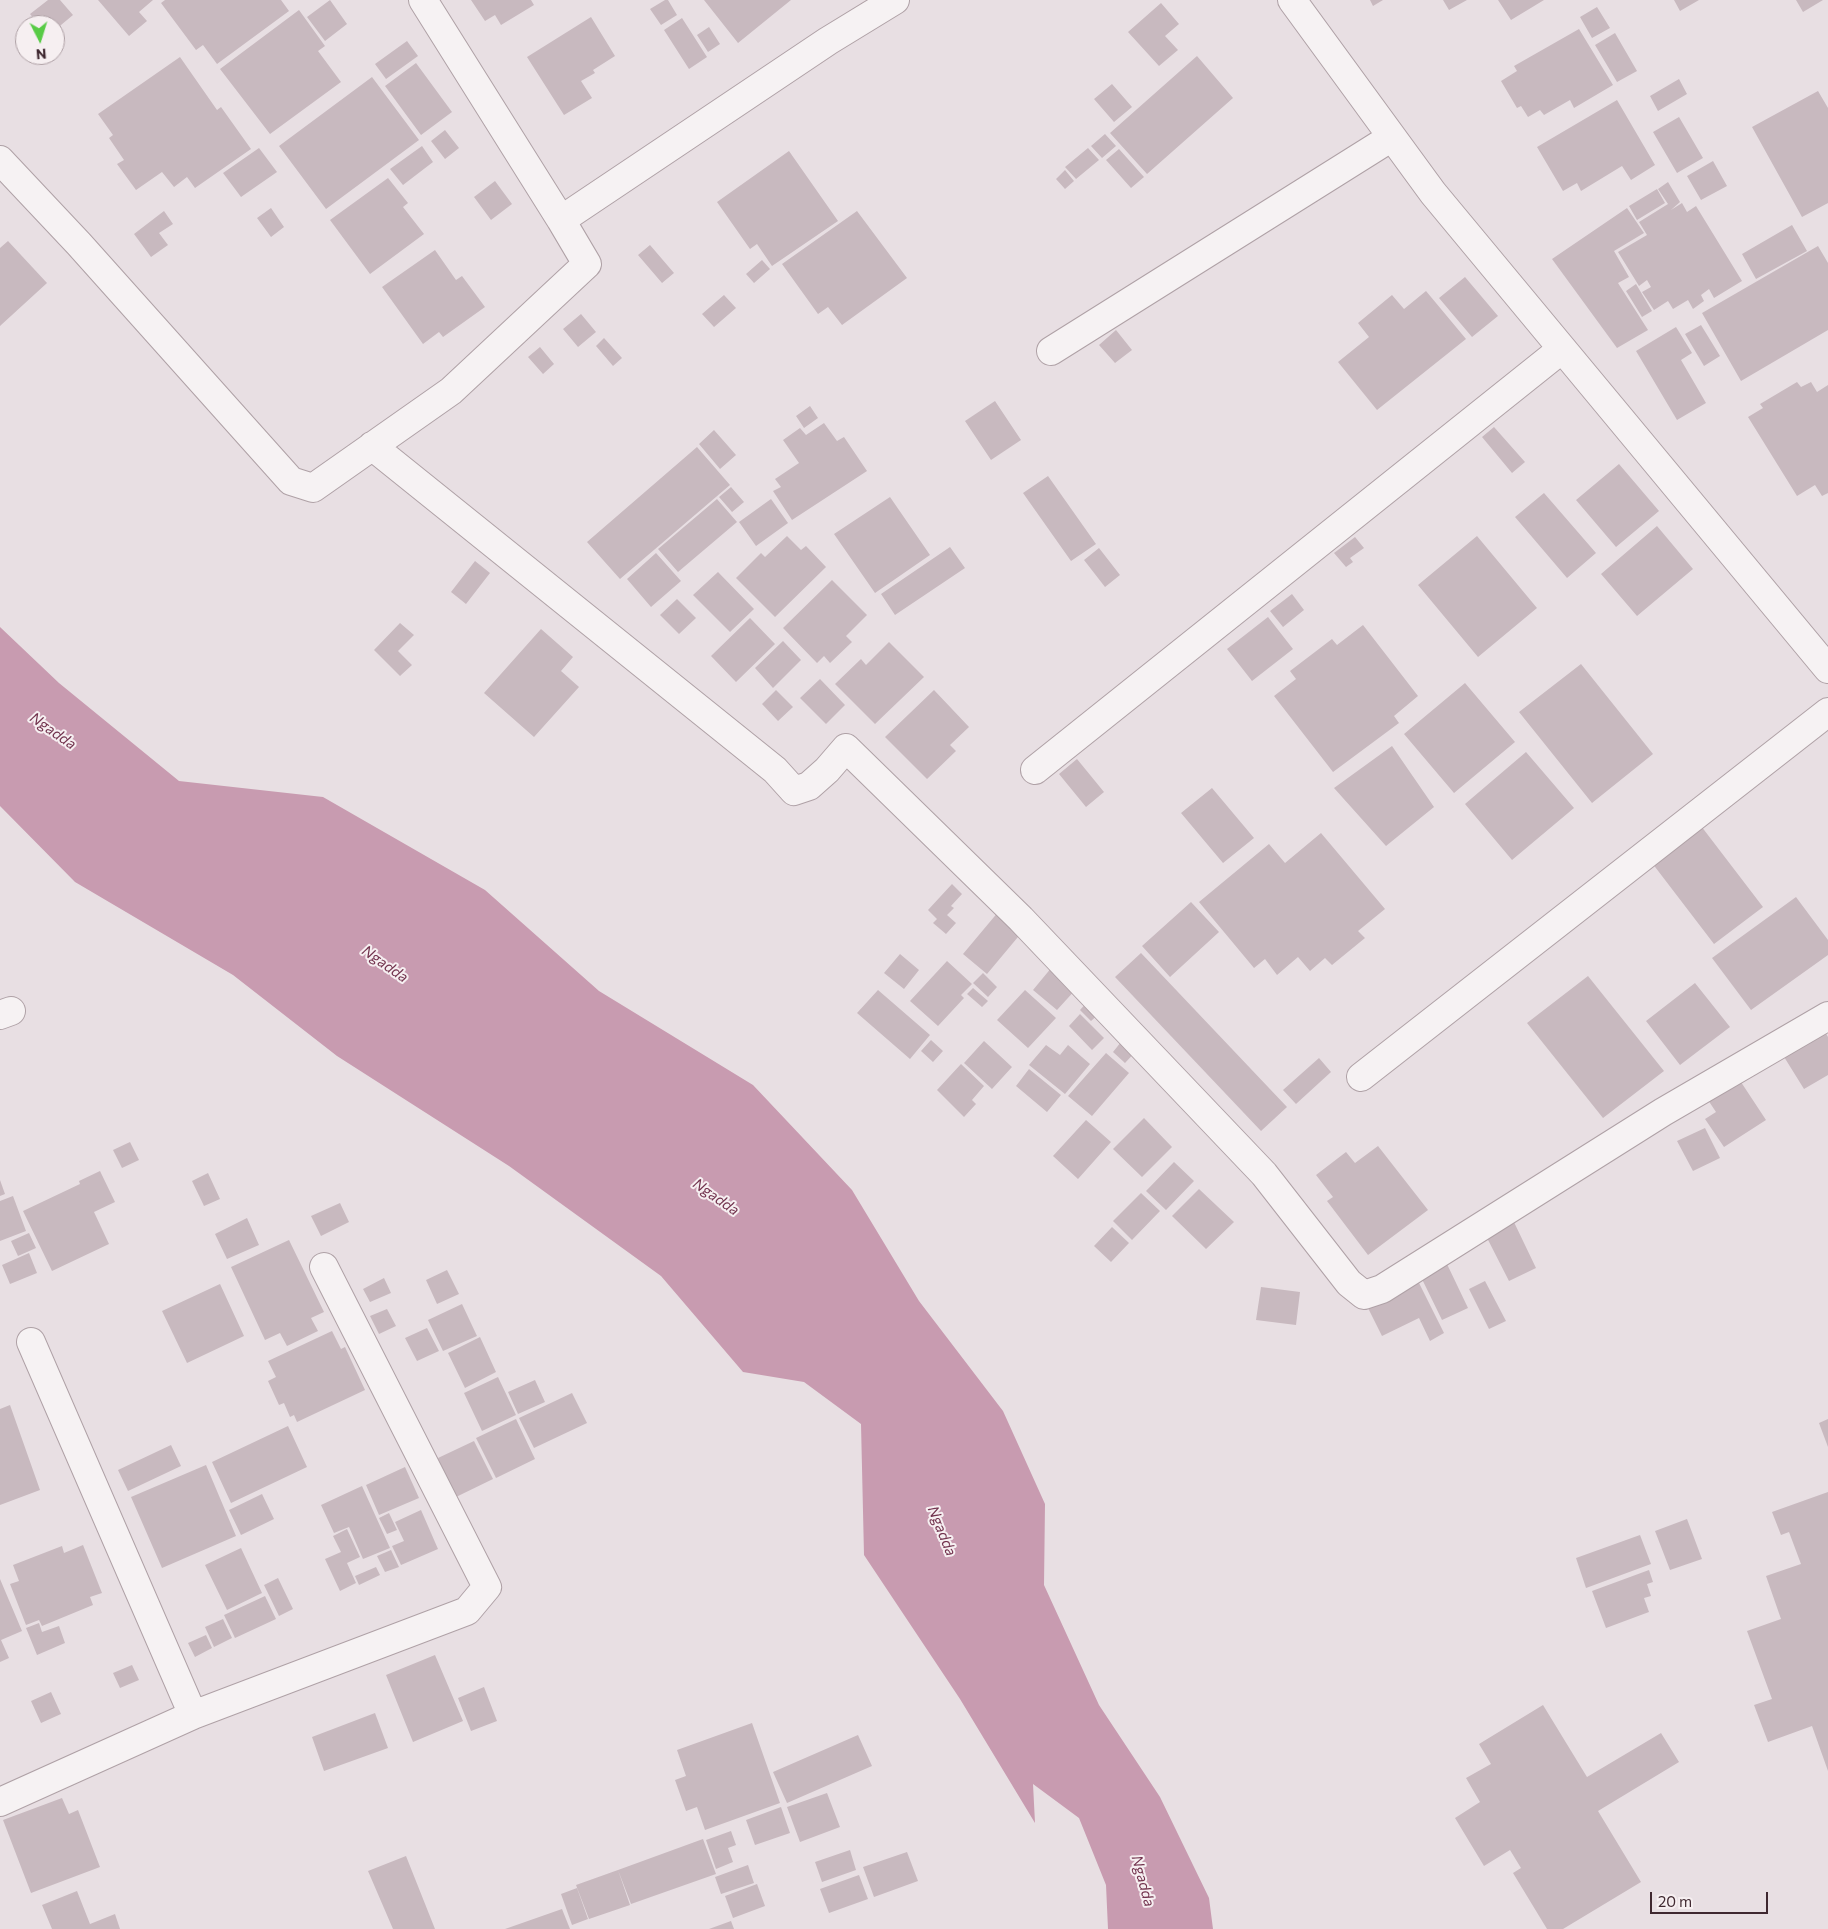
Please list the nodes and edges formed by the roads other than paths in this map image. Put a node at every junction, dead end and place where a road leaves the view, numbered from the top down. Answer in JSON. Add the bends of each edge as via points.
{"nodes":[{"id":1,"x":423,"y":0,"type":"edge"},
{"id":2,"x":895,"y":0,"type":"edge"},
{"id":3,"x":1292,"y":0,"type":"edge"},
{"id":4,"x":1392,"y":137,"type":"junction"},
{"id":5,"x":0,"y":160,"type":"edge"},
{"id":6,"x":561,"y":220,"type":"junction"},
{"id":7,"x":1562,"y":349,"type":"junction"},
{"id":8,"x":1051,"y":351,"type":"dead end"},
{"id":9,"x":372,"y":446,"type":"junction"},
{"id":10,"x":1828,"y":669,"type":"edge"},
{"id":11,"x":1828,"y":712,"type":"edge"},
{"id":12,"x":1035,"y":770,"type":"dead end"},
{"id":13,"x":1828,"y":1016,"type":"edge"},
{"id":14,"x":1361,"y":1077,"type":"dead end"},
{"id":15,"x":324,"y":1267,"type":"dead end"},
{"id":16,"x":30,"y":1342,"type":"dead end"},
{"id":17,"x":192,"y":1715,"type":"junction"},
{"id":18,"x":0,"y":1802,"type":"edge"}],
"edges":[{"from":1,"to":6,"type":"street"},
{"from":2,"to":6,"type":"street","via":[[828,41]]},
{"from":3,"to":4,"type":"street"},
{"from":4,"to":7,"type":"street","via":[[1433,193]]},
{"from":4,"to":8,"type":"street"},
{"from":5,"to":9,"type":"street","via":[[291,481],[313,488]]},
{"from":6,"to":9,"type":"street","via":[[586,264],[452,391]]},
{"from":7,"to":10,"type":"street"},
{"from":7,"to":12,"type":"street"},
{"from":9,"to":13,"type":"street","via":[[775,770],[794,791],[809,786],[846,748],[1020,919],[1264,1174],[1348,1283],[1364,1295],[1382,1289],[1655,1117]]},
{"from":11,"to":14,"type":"street"},
{"from":15,"to":17,"type":"street","via":[[487,1587],[467,1611]]},
{"from":16,"to":17,"type":"street"},
{"from":17,"to":18,"type":"street"}]}
